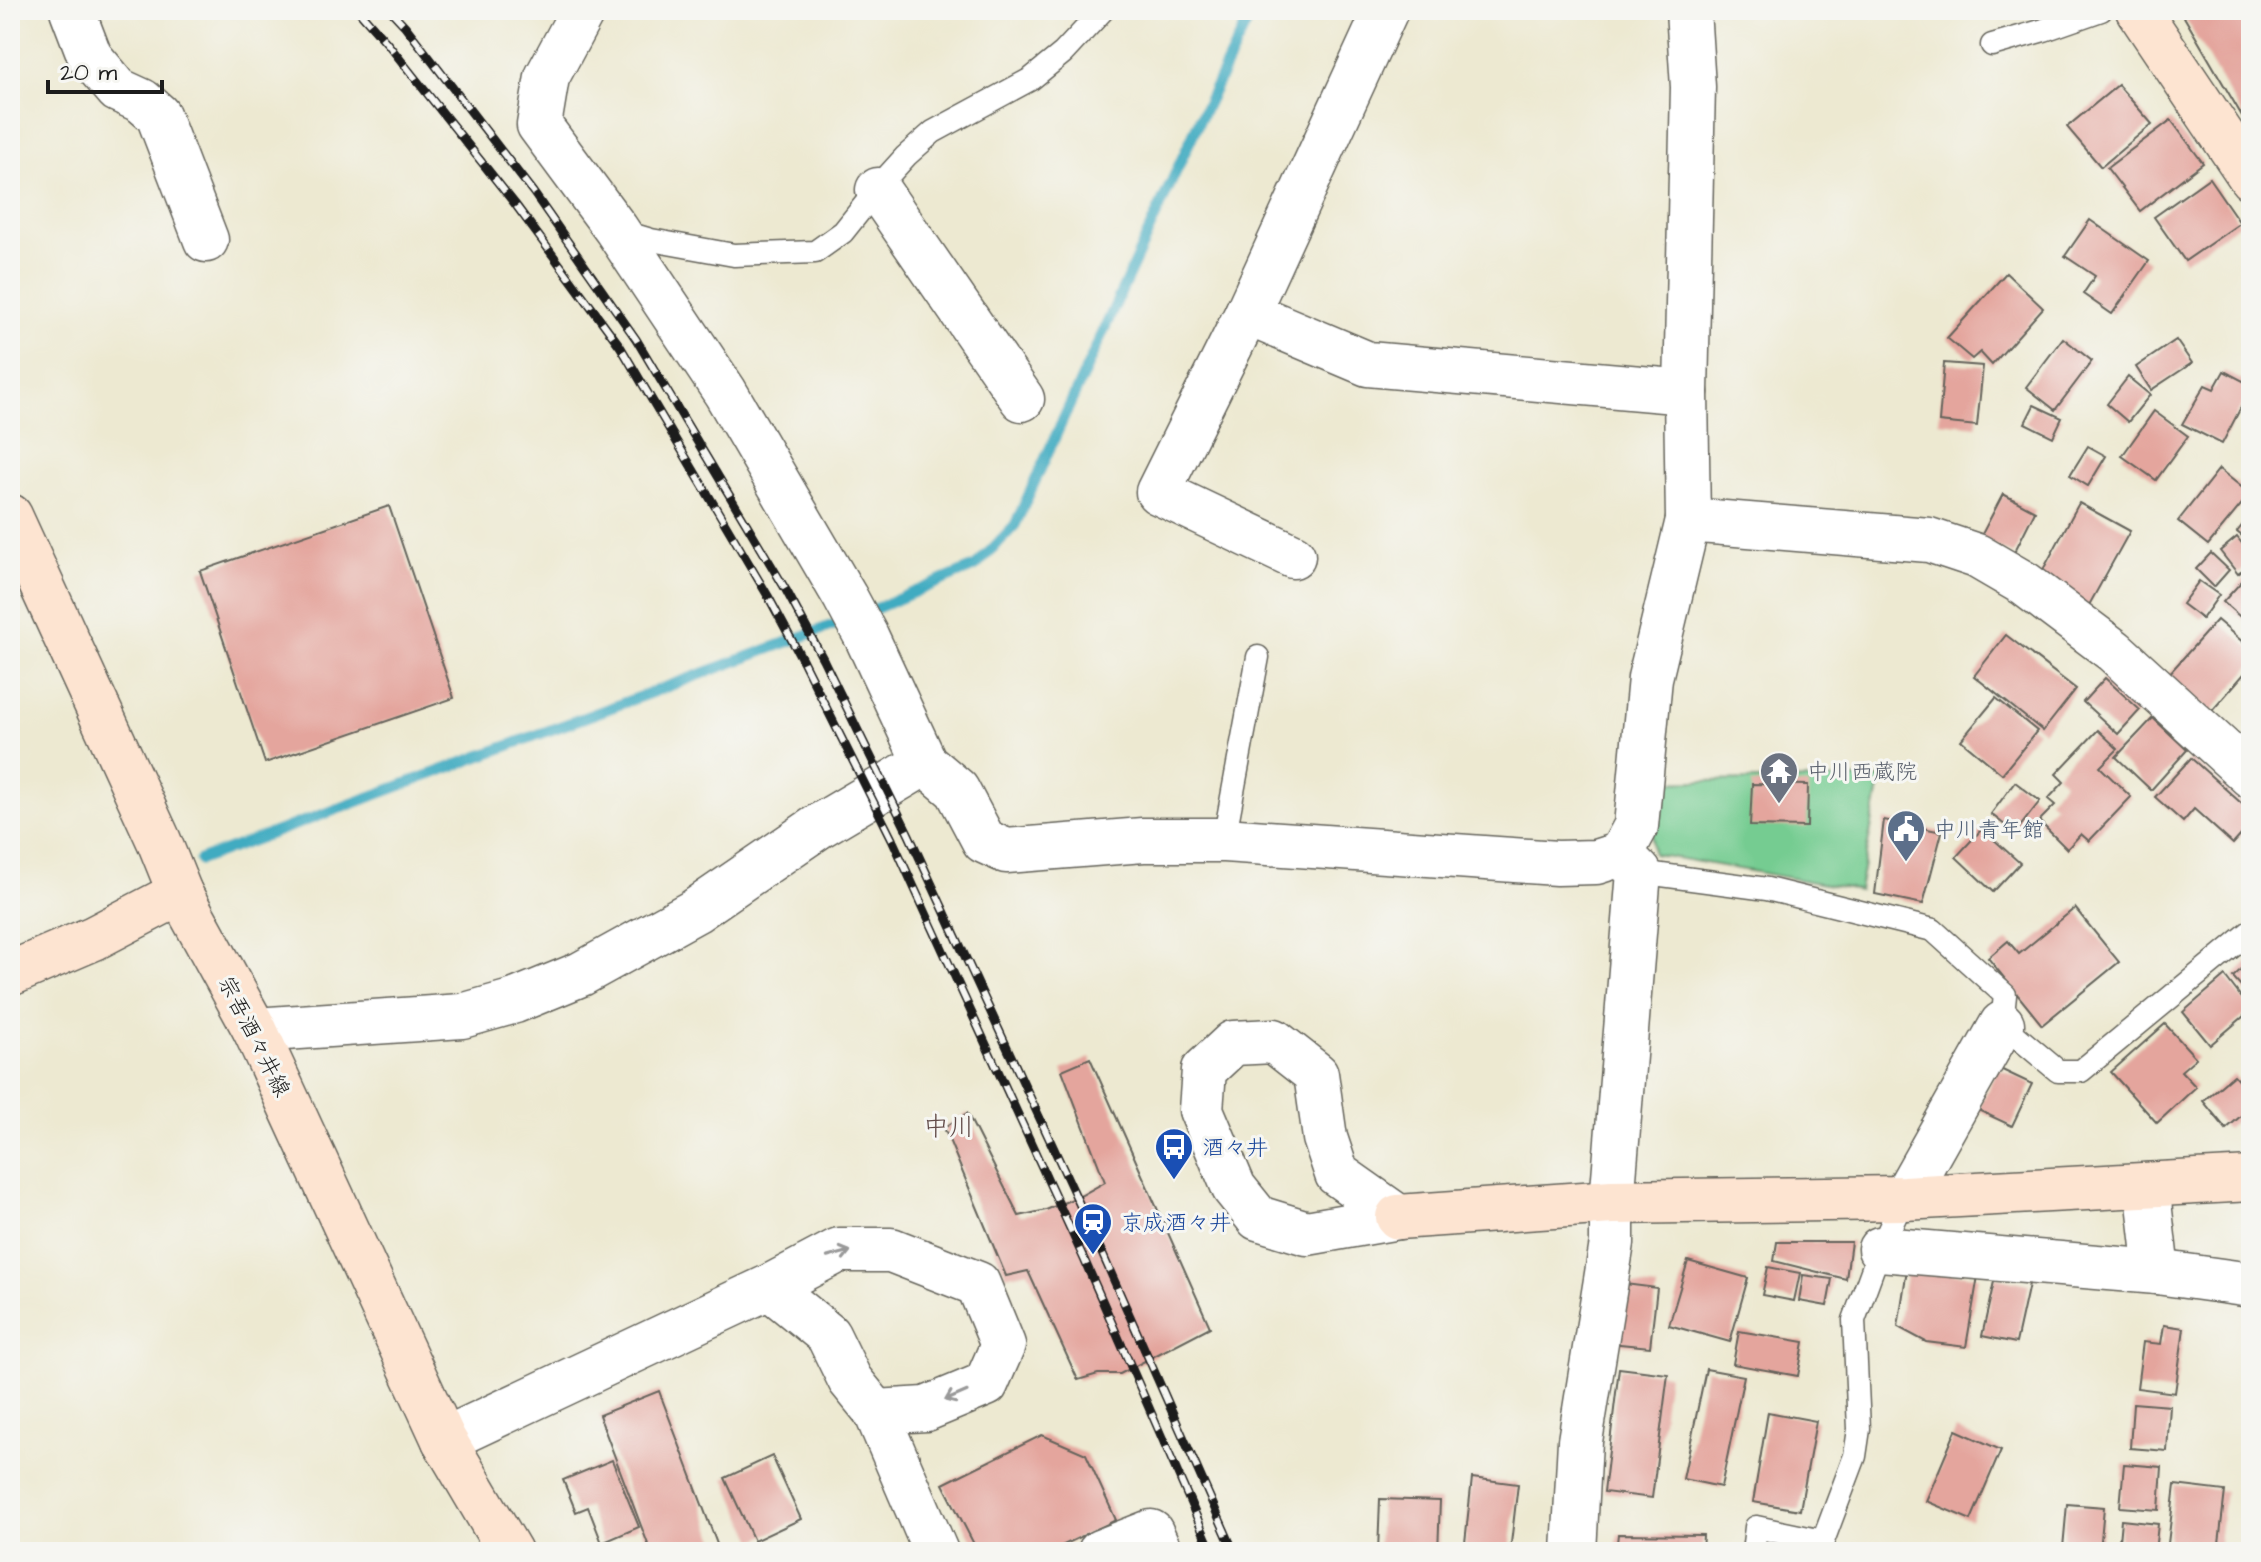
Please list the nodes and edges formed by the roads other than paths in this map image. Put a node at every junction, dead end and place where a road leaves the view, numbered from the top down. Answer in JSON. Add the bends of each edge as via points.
{"nodes":[{"id":1,"x":72,"y":10,"type":"edge"},
{"id":2,"x":583,"y":10,"type":"edge"},
{"id":3,"x":1103,"y":10,"type":"edge"},
{"id":4,"x":1386,"y":10,"type":"edge"},
{"id":5,"x":1688,"y":10,"type":"edge"},
{"id":6,"x":2101,"y":10,"type":"edge"},
{"id":7,"x":2138,"y":10,"type":"edge"},
{"id":8,"x":1992,"y":45,"type":"dead end"},
{"id":9,"x":2251,"y":178,"type":"edge"},
{"id":10,"x":878,"y":190,"type":"junction"},
{"id":11,"x":616,"y":229,"type":"junction"},
{"id":12,"x":206,"y":240,"type":"dead end"},
{"id":13,"x":1247,"y":313,"type":"junction"},
{"id":14,"x":1686,"y":392,"type":"junction"},
{"id":15,"x":1022,"y":399,"type":"dead end"},
{"id":16,"x":10,"y":516,"type":"edge"},
{"id":17,"x":1688,"y":520,"type":"junction"},
{"id":18,"x":1293,"y":556,"type":"dead end"},
{"id":19,"x":1258,"y":657,"type":"dead end"},
{"id":20,"x":925,"y":763,"type":"junction"},
{"id":21,"x":2248,"y":766,"type":"edge"},
{"id":22,"x":1224,"y":840,"type":"junction"},
{"id":23,"x":1630,"y":863,"type":"junction"},
{"id":24,"x":180,"y":893,"type":"junction"},
{"id":25,"x":2251,"y":931,"type":"edge"},
{"id":26,"x":10,"y":974,"type":"edge"},
{"id":27,"x":2002,"y":1024,"type":"junction"},
{"id":28,"x":255,"y":1030,"type":"junction"},
{"id":29,"x":2251,"y":1179,"type":"edge"},
{"id":30,"x":2147,"y":1185,"type":"junction"},
{"id":31,"x":1904,"y":1198,"type":"junction"},
{"id":32,"x":1612,"y":1202,"type":"junction"},
{"id":33,"x":1398,"y":1217,"type":"junction"},
{"id":34,"x":1880,"y":1249,"type":"junction"},
{"id":35,"x":2157,"y":1272,"type":"junction"},
{"id":36,"x":2251,"y":1285,"type":"edge"},
{"id":37,"x":769,"y":1287,"type":"junction"},
{"id":38,"x":876,"y":1412,"type":"junction"},
{"id":39,"x":444,"y":1440,"type":"junction"},
{"id":40,"x":510,"y":1552,"type":"edge"},
{"id":41,"x":936,"y":1552,"type":"edge"},
{"id":42,"x":1100,"y":1552,"type":"edge"},
{"id":43,"x":1160,"y":1552,"type":"edge"},
{"id":44,"x":1574,"y":1552,"type":"edge"},
{"id":45,"x":1753,"y":1552,"type":"edge"}],
"edges":[{"from":1,"to":12,"type":"street","via":[[90,57],[118,90],[158,115]]},
{"from":2,"to":11,"type":"street","via":[[547,77],[539,125]]},
{"from":3,"to":10,"type":"lane","via":[[1031,79],[933,132]]},
{"from":4,"to":13,"type":"street"},
{"from":5,"to":14,"type":"street","via":[[1693,87]]},
{"from":6,"to":8,"type":"lane"},
{"from":7,"to":9,"type":"street"},
{"from":10,"to":11,"type":"lane","via":[[843,232],[815,252],[734,255]]},
{"from":10,"to":15,"type":"street"},
{"from":11,"to":20,"type":"street","via":[[725,392],[845,597]]},
{"from":13,"to":14,"type":"street","via":[[1368,364]]},
{"from":13,"to":18,"type":"street","via":[[1158,492]]},
{"from":14,"to":17,"type":"street"},
{"from":16,"to":24,"type":"street","name":"宗吾酒々井線"},
{"from":17,"to":21,"type":"street","via":[[1929,540],[1977,556],[2025,584],[2114,651]]},
{"from":17,"to":23,"type":"street","via":[[1650,678]]},
{"from":19,"to":22,"type":"lane"},
{"from":20,"to":22,"type":"street","via":[[957,790],[984,841],[1006,851],[1143,840]]},
{"from":20,"to":28,"type":"street","via":[[819,826],[695,911],[581,974],[528,996],[462,1016]]},
{"from":22,"to":23,"type":"street","via":[[1557,863]]},
{"from":23,"to":27,"type":"lane","via":[[1767,889],[1933,930],[2005,995]]},
{"from":23,"to":32,"type":"street"},
{"from":24,"to":26,"type":"street"},
{"from":24,"to":28,"type":"street","name":"宗吾酒々井線"},
{"from":25,"to":27,"type":"lane","via":[[2081,1071],[2058,1071]]},
{"from":27,"to":31,"type":"street"},
{"from":28,"to":39,"type":"street","name":"宗吾酒々井線"},
{"from":29,"to":30,"type":"street"},
{"from":30,"to":31,"type":"street"},
{"from":30,"to":35,"type":"street"},
{"from":31,"to":32,"type":"street"},
{"from":31,"to":34,"type":"lane"},
{"from":32,"to":33,"type":"street"},
{"from":32,"to":44,"type":"street","via":[[1612,1243],[1580,1441]]},
{"from":33,"to":33,"type":"street","via":[[1307,1233],[1258,1218],[1234,1188],[1201,1110],[1204,1070],[1233,1043],[1274,1041],[1316,1074],[1325,1138],[1337,1174]]},
{"from":34,"to":35,"type":"street"},
{"from":34,"to":45,"type":"lane","via":[[1854,1320],[1859,1429],[1855,1456],[1823,1541],[1756,1527]]},
{"from":35,"to":36,"type":"street"},
{"from":37,"to":38,"type":"street","via":[[828,1335],[850,1380]]},
{"from":37,"to":38,"type":"street","one_way":true,"via":[[839,1250],[891,1250],[978,1284],[1003,1345],[986,1384],[926,1409]]},
{"from":37,"to":39,"type":"street"},
{"from":38,"to":41,"type":"street"},
{"from":39,"to":40,"type":"street","name":"宗吾酒々井線"},
{"from":42,"to":43,"type":"street","via":[[1151,1532]]}]}
